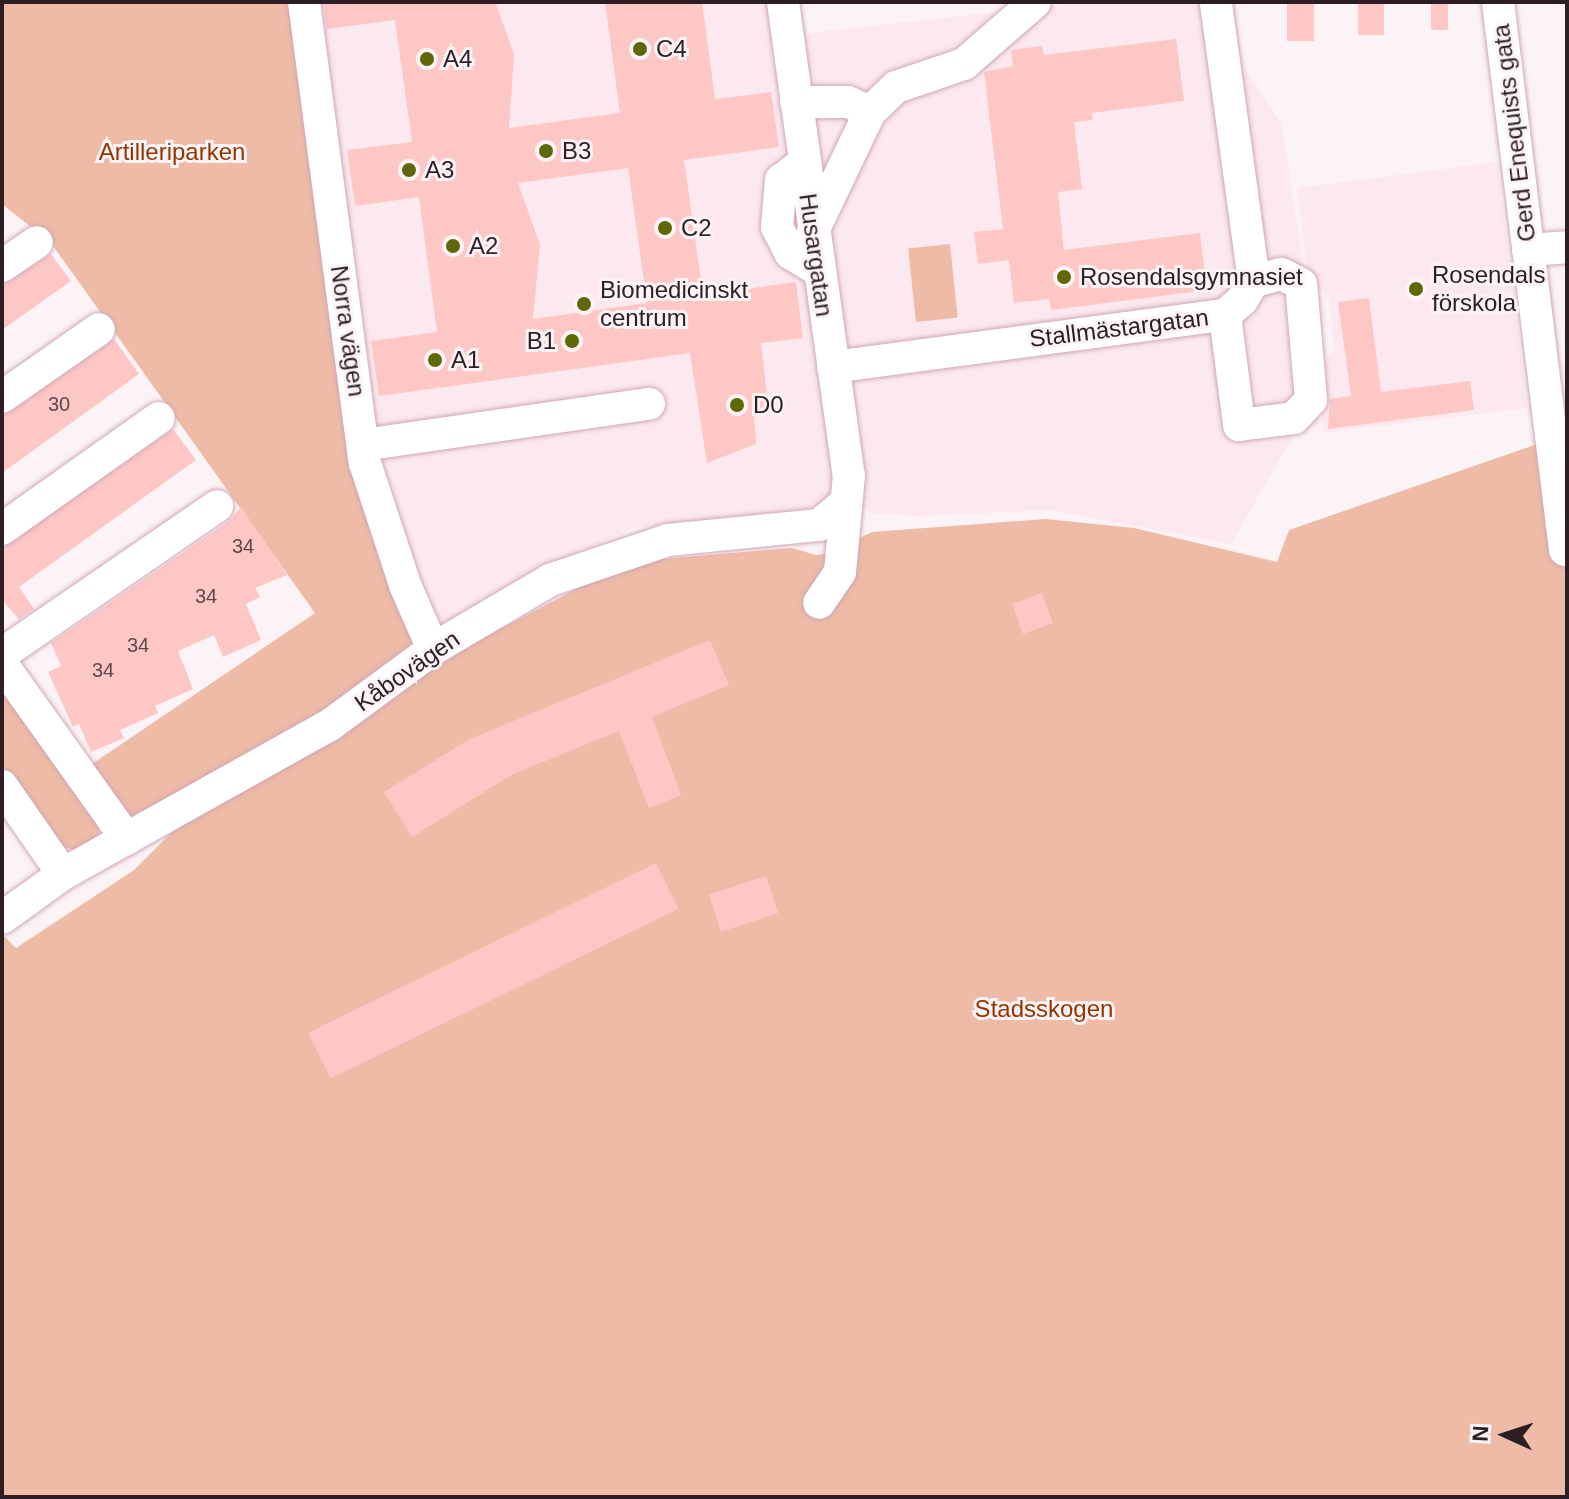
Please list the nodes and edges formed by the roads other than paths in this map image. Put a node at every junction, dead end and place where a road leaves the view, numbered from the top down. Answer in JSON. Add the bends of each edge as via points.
{"nodes":[{"id":1,"x":304,"y":2,"type":"edge"},
{"id":2,"x":783,"y":2,"type":"edge"},
{"id":3,"x":1035,"y":2,"type":"edge"},
{"id":4,"x":1216,"y":2,"type":"edge"},
{"id":5,"x":1498,"y":2,"type":"edge"},
{"id":6,"x":796,"y":102,"type":"junction"},
{"id":7,"x":870,"y":112,"type":"junction"},
{"id":8,"x":803,"y":163,"type":"junction"},
{"id":9,"x":813,"y":231,"type":"junction"},
{"id":10,"x":37,"y":242,"type":"dead end"},
{"id":11,"x":1567,"y":247,"type":"edge"},
{"id":12,"x":1528,"y":250,"type":"junction"},
{"id":13,"x":2,"y":266,"type":"edge"},
{"id":14,"x":818,"y":270,"type":"junction"},
{"id":15,"x":1254,"y":281,"type":"junction"},
{"id":16,"x":1225,"y":315,"type":"junction"},
{"id":17,"x":99,"y":329,"type":"dead end"},
{"id":18,"x":833,"y":367,"type":"junction"},
{"id":19,"x":2,"y":397,"type":"edge"},
{"id":20,"x":649,"y":404,"type":"dead end"},
{"id":21,"x":159,"y":418,"type":"dead end"},
{"id":22,"x":363,"y":445,"type":"junction"},
{"id":23,"x":217,"y":506,"type":"dead end"},
{"id":24,"x":842,"y":506,"type":"junction"},
{"id":25,"x":2,"y":529,"type":"edge"},
{"id":26,"x":1565,"y":550,"type":"dead end"},
{"id":27,"x":819,"y":603,"type":"dead end"},
{"id":28,"x":433,"y":649,"type":"junction"},
{"id":29,"x":2,"y":654,"type":"edge"},
{"id":30,"x":2,"y":664,"type":"edge"},
{"id":31,"x":2,"y":786,"type":"edge"},
{"id":32,"x":127,"y":839,"type":"junction"},
{"id":33,"x":63,"y":874,"type":"junction"},
{"id":34,"x":2,"y":918,"type":"edge"}],
"edges":[{"from":1,"to":22,"type":"street","name":"Norra vägen"},
{"from":2,"to":6,"type":"street","name":"Husargatan"},
{"from":3,"to":7,"type":"street","via":[[964,64],[896,87]]},
{"from":4,"to":15,"type":"street"},
{"from":5,"to":12,"type":"street","name":"Gerd Enequists gata"},
{"from":6,"to":7,"type":"street","via":[[848,102]]},
{"from":6,"to":8,"type":"street","name":"Husargatan"},
{"from":7,"to":9,"type":"street"},
{"from":8,"to":9,"type":"street","name":"Husargatan"},
{"from":8,"to":14,"type":"street","via":[[781,180],[777,227],[790,253]]},
{"from":9,"to":14,"type":"street","name":"Husargatan"},
{"from":10,"to":13,"type":"street"},
{"from":11,"to":12,"type":"street"},
{"from":12,"to":26,"type":"street","name":"Gerd Enequists gata"},
{"from":14,"to":18,"type":"street","name":"Husargatan"},
{"from":15,"to":16,"type":"street","name":"Stallmästargatan"},
{"from":15,"to":16,"type":"street","via":[[1281,274],[1301,284],[1311,400],[1294,418],[1239,425]]},
{"from":16,"to":18,"type":"street","name":"Stallmästargatan"},
{"from":17,"to":19,"type":"street"},
{"from":18,"to":24,"type":"street","name":"Husargatan","via":[[849,475]]},
{"from":20,"to":22,"type":"street"},
{"from":21,"to":25,"type":"street"},
{"from":22,"to":28,"type":"street","name":"Norra vägen","via":[[405,585]]},
{"from":23,"to":29,"type":"street"},
{"from":24,"to":27,"type":"street","name":"Husargatan","via":[[840,572]]},
{"from":24,"to":28,"type":"street","name":"Kåbovägen","via":[[819,525],[668,540],[597,560],[550,580]]},
{"from":28,"to":32,"type":"street","name":"Kåbovägen","via":[[330,725]]},
{"from":30,"to":32,"type":"street"},
{"from":31,"to":33,"type":"street"},
{"from":32,"to":33,"type":"street","name":"Kåbovägen"},
{"from":33,"to":34,"type":"street","name":"Kåbovägen"}]}
